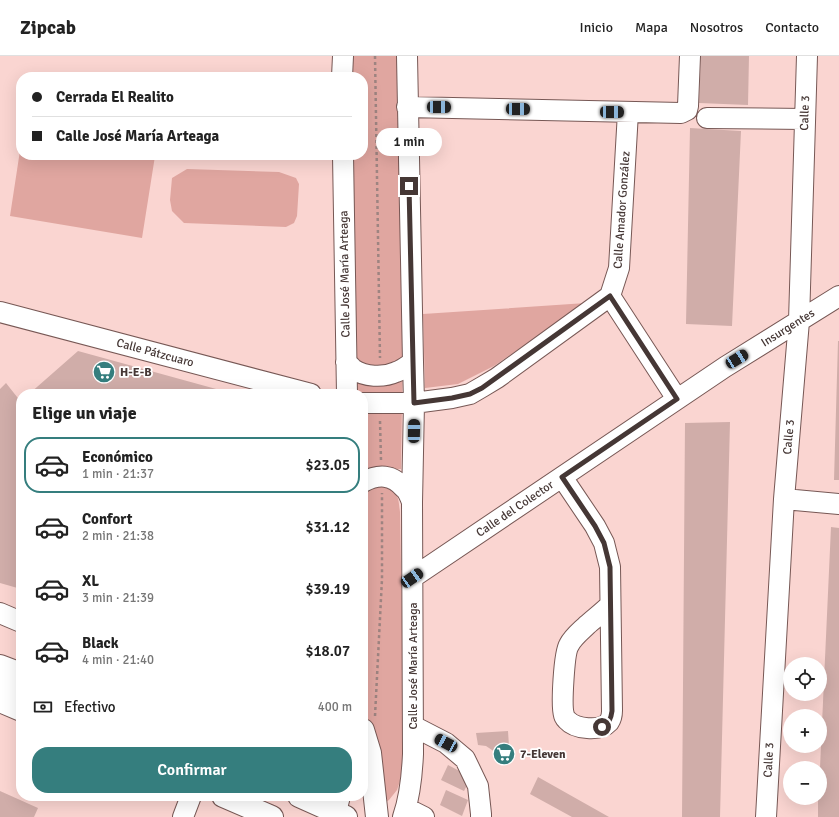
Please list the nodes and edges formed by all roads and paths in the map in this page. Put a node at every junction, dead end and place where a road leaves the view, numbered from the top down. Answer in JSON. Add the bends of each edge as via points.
{"nodes":[{"id":1,"x":343,"y":56,"type":"edge"},
{"id":2,"x":407,"y":56,"type":"edge"},
{"id":3,"x":690,"y":56,"type":"edge"},
{"id":4,"x":807,"y":56,"type":"edge"},
{"id":5,"x":342,"y":72,"type":"edge"},
{"id":6,"x":407,"y":107,"type":"junction"},
{"id":7,"x":628,"y":112,"type":"junction"},
{"id":8,"x":707,"y":118,"type":"dead end"},
{"id":9,"x":805,"y":119,"type":"junction"},
{"id":10,"x":343,"y":160,"type":"edge"},
{"id":11,"x":610,"y":296,"type":"junction"},
{"id":12,"x":839,"y":296,"type":"edge"},
{"id":13,"x":0,"y":312,"type":"edge"},
{"id":14,"x":799,"y":321,"type":"junction"},
{"id":15,"x":346,"y":362,"type":"junction"},
{"id":16,"x":413,"y":362,"type":"junction"},
{"id":17,"x":245,"y":386,"type":"edge"},
{"id":18,"x":269,"y":389,"type":"edge"},
{"id":19,"x":347,"y":389,"type":"edge"},
{"id":20,"x":677,"y":399,"type":"junction"},
{"id":21,"x":368,"y":403,"type":"edge"},
{"id":22,"x":414,"y":403,"type":"junction"},
{"id":23,"x":562,"y":477,"type":"junction"},
{"id":24,"x":368,"y":480,"type":"edge"},
{"id":25,"x":784,"y":499,"type":"junction"},
{"id":26,"x":412,"y":502,"type":"junction"},
{"id":27,"x":839,"y":504,"type":"edge"},
{"id":28,"x":412,"y":578,"type":"junction"},
{"id":29,"x":610,"y":605,"type":"junction"},
{"id":30,"x":0,"y":613,"type":"edge"},
{"id":31,"x":16,"y":620,"type":"edge"},
{"id":32,"x":0,"y":666,"type":"edge"},
{"id":33,"x":16,"y":672,"type":"edge"},
{"id":34,"x":0,"y":686,"type":"edge"},
{"id":35,"x":16,"y":689,"type":"edge"},
{"id":36,"x":0,"y":701,"type":"edge"},
{"id":37,"x":16,"y":708,"type":"edge"},
{"id":38,"x":413,"y":726,"type":"junction"},
{"id":39,"x":368,"y":746,"type":"edge"},
{"id":40,"x":189,"y":801,"type":"edge"},
{"id":41,"x":235,"y":801,"type":"edge"},
{"id":42,"x":312,"y":801,"type":"edge"},
{"id":43,"x":339,"y":811,"type":"edge"},
{"id":44,"x":405,"y":812,"type":"edge"},
{"id":45,"x":183,"y":817,"type":"edge"},
{"id":46,"x":272,"y":817,"type":"edge"},
{"id":47,"x":377,"y":817,"type":"edge"},
{"id":48,"x":424,"y":817,"type":"edge"},
{"id":49,"x":481,"y":817,"type":"edge"},
{"id":50,"x":766,"y":817,"type":"edge"}],
"edges":[{"from":1,"to":5,"type":"street"},
{"from":2,"to":6,"type":"street","name":"Calle José María Arteaga"},
{"from":3,"to":7,"type":"street","via":[[687,110],[681,113]]},
{"from":4,"to":9,"type":"street","name":"Calle 3"},
{"from":6,"to":7,"type":"street"},
{"from":6,"to":16,"type":"street","name":"Calle José María Arteaga"},
{"from":7,"to":11,"type":"street","name":"Calle Amador González","via":[[619,268]]},
{"from":8,"to":9,"type":"street"},
{"from":9,"to":14,"type":"street","name":"Calle 3"},
{"from":10,"to":15,"type":"street","name":"Calle José María Arteaga"},
{"from":11,"to":20,"type":"street"},
{"from":11,"to":22,"type":"street","via":[[482,388],[452,398]]},
{"from":12,"to":14,"type":"street","name":"Insurgentes"},
{"from":13,"to":17,"type":"street","name":"Calle Pátzcuaro"},
{"from":14,"to":20,"type":"street","name":"Insurgentes"},
{"from":14,"to":25,"type":"street","name":"Calle 3"},
{"from":15,"to":16,"type":"street","via":[[353,369],[367,375],[380,376],[398,372]]},
{"from":15,"to":19,"type":"street","name":"Calle José María Arteaga"},
{"from":16,"to":22,"type":"street","name":"Calle José María Arteaga"},
{"from":17,"to":18,"type":"street","name":"Calle Pátzcuaro"},
{"from":20,"to":23,"type":"street","name":"Calle del Colector"},
{"from":21,"to":22,"type":"street"},
{"from":22,"to":26,"type":"street","name":"Calle José María Arteaga"},
{"from":23,"to":28,"type":"street","name":"Calle del Colector"},
{"from":23,"to":29,"type":"street","via":[[604,543],[610,567]]},
{"from":24,"to":26,"type":"street","via":[[382,476],[394,479],[405,488]]},
{"from":25,"to":27,"type":"street"},
{"from":25,"to":50,"type":"street","name":"Calle 3"},
{"from":26,"to":28,"type":"street","name":"Calle José María Arteaga"},
{"from":28,"to":38,"type":"street","name":"Calle José María Arteaga"},
{"from":29,"to":29,"type":"street","via":[[574,637],[566,650],[564,663],[564,715],[571,724],[591,729],[602,727],[611,718]]},
{"from":30,"to":31,"type":"street"},
{"from":32,"to":33,"type":"main road"},
{"from":34,"to":35,"type":"main road"},
{"from":36,"to":37,"type":"main road"},
{"from":38,"to":44,"type":"street","name":"Calle José María Arteaga","via":[[411,782]]},
{"from":38,"to":49,"type":"street","via":[[446,743],[465,759],[478,786]]},
{"from":39,"to":47,"type":"main road"},
{"from":40,"to":45,"type":"street"},
{"from":41,"to":46,"type":"main road"},
{"from":42,"to":43,"type":"main road"},
{"from":44,"to":48,"type":"street"}]}
